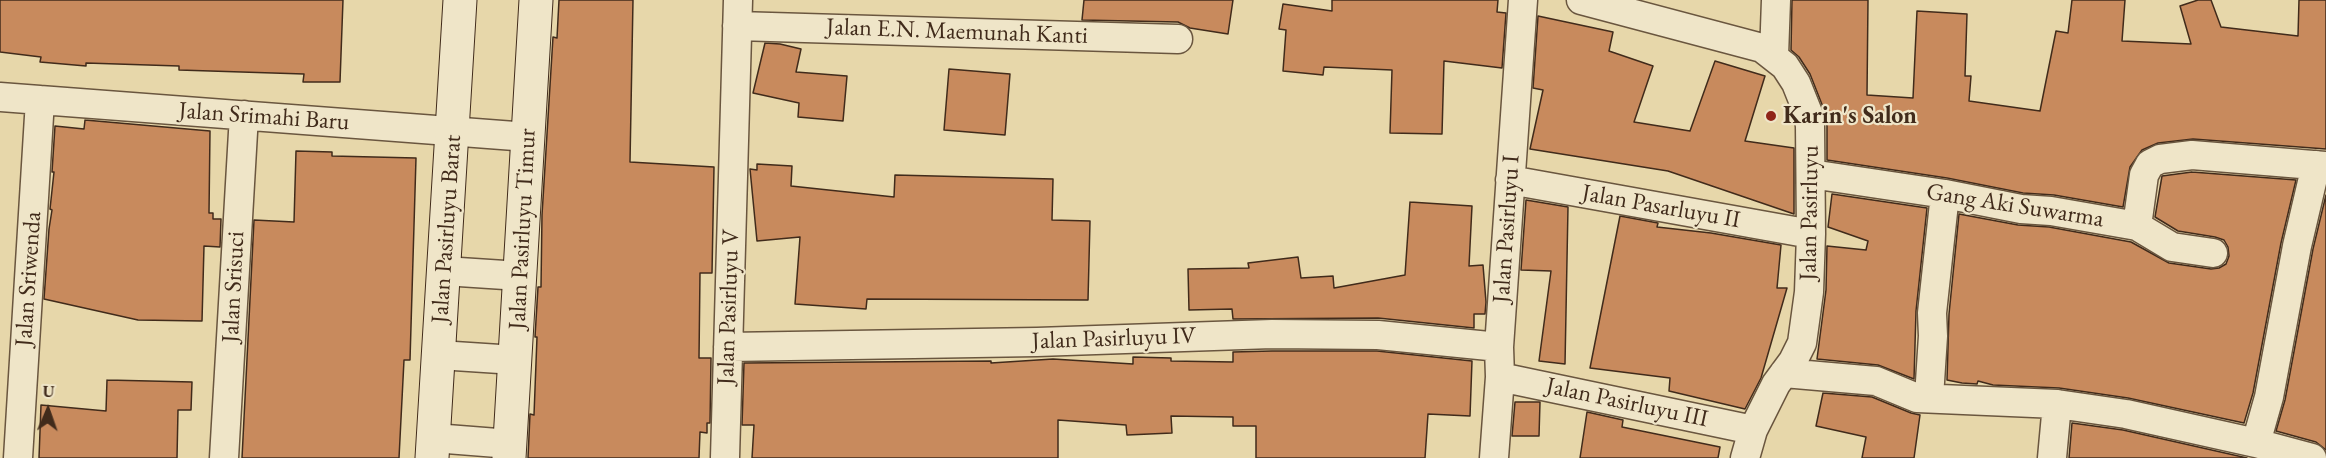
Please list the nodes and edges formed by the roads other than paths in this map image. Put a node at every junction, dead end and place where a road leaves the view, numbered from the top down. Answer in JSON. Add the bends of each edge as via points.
{"nodes":[{"id":1,"x":460,"y":0,"type":"edge"},
{"id":2,"x":536,"y":0,"type":"edge"},
{"id":3,"x":1523,"y":0,"type":"edge"},
{"id":4,"x":1581,"y":0,"type":"edge"},
{"id":5,"x":1776,"y":0,"type":"edge"},
{"id":6,"x":737,"y":13,"type":"edge"},
{"id":7,"x":1178,"y":39,"type":"dead end"},
{"id":8,"x":1774,"y":57,"type":"junction"},
{"id":9,"x":0,"y":97,"type":"edge"},
{"id":10,"x":40,"y":100,"type":"junction"},
{"id":11,"x":244,"y":116,"type":"junction"},
{"id":12,"x":453,"y":133,"type":"junction"},
{"id":13,"x":528,"y":137,"type":"junction"},
{"id":14,"x":2321,"y":166,"type":"edge"},
{"id":15,"x":1811,"y":174,"type":"junction"},
{"id":16,"x":1510,"y":180,"type":"junction"},
{"id":17,"x":1946,"y":194,"type":"junction"},
{"id":18,"x":2137,"y":226,"type":"junction"},
{"id":19,"x":1811,"y":234,"type":"junction"},
{"id":20,"x":2213,"y":253,"type":"dead end"},
{"id":21,"x":452,"y":279,"type":"junction"},
{"id":22,"x":512,"y":283,"type":"junction"},
{"id":23,"x":728,"y":346,"type":"junction"},
{"id":24,"x":1499,"y":347,"type":"junction"},
{"id":25,"x":449,"y":355,"type":"junction"},
{"id":26,"x":505,"y":360,"type":"junction"},
{"id":27,"x":1785,"y":373,"type":"junction"},
{"id":28,"x":1500,"y":377,"type":"junction"},
{"id":29,"x":1929,"y":397,"type":"junction"},
{"id":30,"x":2057,"y":404,"type":"junction"},
{"id":31,"x":1753,"y":430,"type":"junction"},
{"id":32,"x":2256,"y":443,"type":"junction"},
{"id":33,"x":439,"y":445,"type":"edge"},
{"id":34,"x":505,"y":448,"type":"edge"},
{"id":35,"x":18,"y":458,"type":"edge"},
{"id":36,"x":224,"y":458,"type":"edge"},
{"id":37,"x":725,"y":458,"type":"edge"},
{"id":38,"x":1494,"y":458,"type":"edge"},
{"id":39,"x":1745,"y":458,"type":"edge"},
{"id":40,"x":2052,"y":458,"type":"edge"},
{"id":41,"x":2312,"y":458,"type":"edge"}],
"edges":[{"from":1,"to":12,"type":"street","name":"Jalan Pasirluyu Barat"},
{"from":2,"to":13,"type":"street","name":"Jalan Pasirluyu Timur"},
{"from":3,"to":16,"type":"street","name":"Jalan Pasirluyu I"},
{"from":4,"to":8,"type":"street","name":"Jalan Pasirluyu","via":[[1762,48]]},
{"from":5,"to":8,"type":"street"},
{"from":6,"to":7,"type":"street","name":"Jalan E.N. Maemunah Kanti"},
{"from":6,"to":23,"type":"street","name":"Jalan Pasirluyu V"},
{"from":8,"to":15,"type":"street","name":"Jalan Pasirluyu","via":[[1796,83],[1808,113]]},
{"from":9,"to":10,"type":"street","name":"Jalan Srimahi Baru"},
{"from":10,"to":11,"type":"street","name":"Jalan Srimahi Baru"},
{"from":10,"to":35,"type":"street","name":"Jalan Sriwenda"},
{"from":11,"to":12,"type":"street","name":"Jalan Srimahi Baru"},
{"from":11,"to":36,"type":"street","name":"Jalan Srisuci"},
{"from":12,"to":13,"type":"street","name":"Jalan Srimahi Baru"},
{"from":12,"to":21,"type":"street","name":"Jalan Pasirluyu Barat"},
{"from":13,"to":22,"type":"street","name":"Jalan Pasirluyu Timur"},
{"from":14,"to":18,"type":"street","via":[[2192,155],[2160,159],[2150,164],[2144,175]]},
{"from":14,"to":32,"type":"street","via":[[2297,246],[2269,397]]},
{"from":15,"to":17,"type":"street","name":"Gang Aki Suwarma"},
{"from":15,"to":19,"type":"street","name":"Jalan Pasirluyu"},
{"from":16,"to":19,"type":"street","name":"Jalan Pasarluyu II"},
{"from":16,"to":24,"type":"street","name":"Jalan Pasirluyu I"},
{"from":17,"to":18,"type":"street","name":"Gang Aki Suwarma"},
{"from":17,"to":29,"type":"street","via":[[1932,313]]},
{"from":18,"to":20,"type":"street","name":"Gang Aki Suwarma","via":[[2172,247]]},
{"from":19,"to":27,"type":"street","name":"Jalan Pasirluyu","via":[[1802,344]]},
{"from":21,"to":22,"type":"street"},
{"from":21,"to":25,"type":"street","name":"Jalan Pasirluyu Barat"},
{"from":22,"to":26,"type":"street","name":"Jalan Pasirluyu Timur"},
{"from":23,"to":24,"type":"street","name":"Jalan Pasirluyu IV","via":[[1272,334],[1378,335]]},
{"from":23,"to":37,"type":"street","name":"Jalan Pasirluyu V"},
{"from":24,"to":28,"type":"street","name":"Jalan Pasirluyu I"},
{"from":25,"to":26,"type":"street"},
{"from":25,"to":33,"type":"street","name":"Jalan Pasirluyu Barat"},
{"from":26,"to":34,"type":"street","name":"Jalan Pasirluyu Timur"},
{"from":27,"to":29,"type":"street","via":[[1876,381],[1917,398]]},
{"from":27,"to":31,"type":"street","name":"Jalan Pasirluyu"},
{"from":28,"to":31,"type":"street","name":"Jalan Pasirluyu III"},
{"from":28,"to":38,"type":"street","name":"Jalan Pasirluyu I"},
{"from":29,"to":30,"type":"street"},
{"from":30,"to":32,"type":"street","via":[[2126,414]]},
{"from":30,"to":40,"type":"street"},
{"from":31,"to":39,"type":"street","name":"Jalan Pasirluyu"},
{"from":32,"to":41,"type":"street"},
{"from":33,"to":34,"type":"street"}]}
